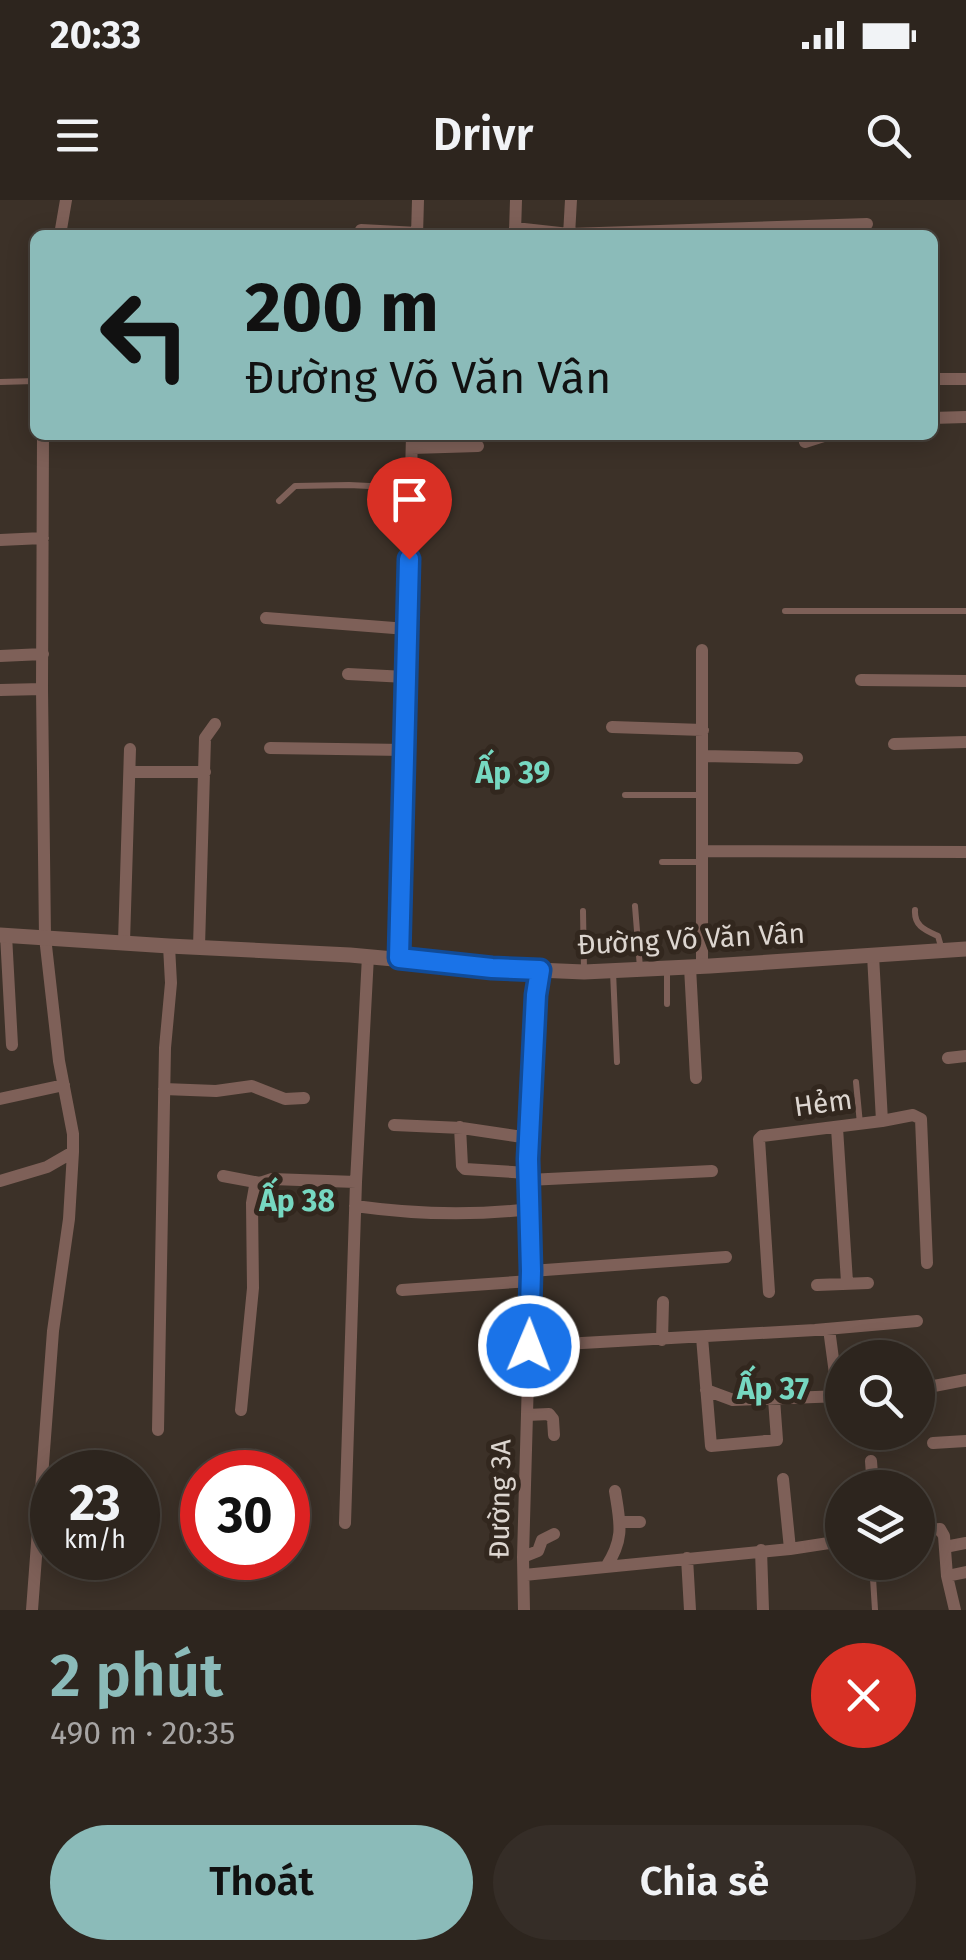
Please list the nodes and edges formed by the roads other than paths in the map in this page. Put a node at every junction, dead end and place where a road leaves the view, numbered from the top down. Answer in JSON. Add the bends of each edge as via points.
{"nodes":[{"id":1,"x":66,"y":200,"type":"edge"},
{"id":2,"x":418,"y":200,"type":"edge"},
{"id":3,"x":516,"y":200,"type":"edge"},
{"id":4,"x":572,"y":200,"type":"edge"},
{"id":5,"x":866,"y":224,"type":"dead end"},
{"id":6,"x":61,"y":230,"type":"edge"},
{"id":7,"x":418,"y":230,"type":"edge"},
{"id":8,"x":515,"y":230,"type":"edge"},
{"id":9,"x":569,"y":230,"type":"edge"},
{"id":10,"x":704,"y":230,"type":"edge"},
{"id":11,"x":938,"y":379,"type":"edge"},
{"id":12,"x":966,"y":379,"type":"edge"},
{"id":13,"x":30,"y":381,"type":"edge"},
{"id":14,"x":0,"y":382,"type":"edge"},
{"id":15,"x":966,"y":417,"type":"edge"},
{"id":16,"x":938,"y":418,"type":"edge"},
{"id":17,"x":43,"y":440,"type":"edge"},
{"id":18,"x":811,"y":440,"type":"edge"},
{"id":19,"x":412,"y":441,"type":"edge"},
{"id":20,"x":805,"y":442,"type":"dead end"},
{"id":21,"x":478,"y":446,"type":"dead end"},
{"id":22,"x":410,"y":488,"type":"junction"},
{"id":23,"x":279,"y":500,"type":"dead end"},
{"id":24,"x":44,"y":538,"type":"junction"},
{"id":25,"x":0,"y":540,"type":"edge"},
{"id":26,"x":784,"y":611,"type":"dead end"},
{"id":27,"x":966,"y":611,"type":"edge"},
{"id":28,"x":266,"y":618,"type":"dead end"},
{"id":29,"x":407,"y":629,"type":"junction"},
{"id":30,"x":702,"y":650,"type":"dead end"},
{"id":31,"x":44,"y":654,"type":"junction"},
{"id":32,"x":0,"y":656,"type":"edge"},
{"id":33,"x":348,"y":674,"type":"dead end"},
{"id":34,"x":406,"y":677,"type":"junction"},
{"id":35,"x":862,"y":680,"type":"dead end"},
{"id":36,"x":966,"y":681,"type":"edge"},
{"id":37,"x":42,"y":689,"type":"junction"},
{"id":38,"x":0,"y":690,"type":"edge"},
{"id":39,"x":215,"y":724,"type":"dead end"},
{"id":40,"x":612,"y":727,"type":"dead end"},
{"id":41,"x":703,"y":730,"type":"junction"},
{"id":42,"x":966,"y":742,"type":"edge"},
{"id":43,"x":894,"y":744,"type":"dead end"},
{"id":44,"x":270,"y":748,"type":"dead end"},
{"id":45,"x":130,"y":749,"type":"dead end"},
{"id":46,"x":404,"y":750,"type":"junction"},
{"id":47,"x":703,"y":756,"type":"junction"},
{"id":48,"x":797,"y":758,"type":"dead end"},
{"id":49,"x":130,"y":772,"type":"junction"},
{"id":50,"x":205,"y":772,"type":"junction"},
{"id":51,"x":625,"y":794,"type":"dead end"},
{"id":52,"x":704,"y":795,"type":"junction"},
{"id":53,"x":966,"y":852,"type":"edge"},
{"id":54,"x":702,"y":856,"type":"junction"},
{"id":55,"x":662,"y":862,"type":"dead end"},
{"id":56,"x":636,"y":906,"type":"dead end"},
{"id":57,"x":915,"y":910,"type":"dead end"},
{"id":58,"x":583,"y":912,"type":"dead end"},
{"id":59,"x":3,"y":935,"type":"edge"},
{"id":60,"x":45,"y":937,"type":"junction"},
{"id":61,"x":638,"y":940,"type":"junction"},
{"id":62,"x":124,"y":942,"type":"junction"},
{"id":63,"x":584,"y":942,"type":"junction"},
{"id":64,"x":170,"y":946,"type":"junction"},
{"id":65,"x":199,"y":947,"type":"junction"},
{"id":66,"x":966,"y":949,"type":"edge"},
{"id":67,"x":942,"y":951,"type":"junction"},
{"id":68,"x":873,"y":955,"type":"junction"},
{"id":69,"x":368,"y":956,"type":"junction"},
{"id":70,"x":399,"y":958,"type":"junction"},
{"id":71,"x":696,"y":967,"type":"junction"},
{"id":72,"x":668,"y":968,"type":"junction"},
{"id":73,"x":540,"y":970,"type":"junction"},
{"id":74,"x":640,"y":970,"type":"junction"},
{"id":75,"x":614,"y":971,"type":"junction"},
{"id":76,"x":584,"y":972,"type":"junction"},
{"id":77,"x":667,"y":1004,"type":"dead end"},
{"id":78,"x":12,"y":1045,"type":"dead end"},
{"id":79,"x":966,"y":1056,"type":"edge"},
{"id":80,"x":948,"y":1058,"type":"dead end"},
{"id":81,"x":617,"y":1062,"type":"dead end"},
{"id":82,"x":696,"y":1078,"type":"dead end"},
{"id":83,"x":856,"y":1082,"type":"dead end"},
{"id":84,"x":64,"y":1085,"type":"junction"},
{"id":85,"x":164,"y":1090,"type":"junction"},
{"id":86,"x":304,"y":1098,"type":"dead end"},
{"id":87,"x":0,"y":1099,"type":"edge"},
{"id":88,"x":882,"y":1121,"type":"junction"},
{"id":89,"x":860,"y":1124,"type":"junction"},
{"id":90,"x":394,"y":1125,"type":"dead end"},
{"id":91,"x":460,"y":1128,"type":"junction"},
{"id":92,"x":837,"y":1128,"type":"junction"},
{"id":93,"x":530,"y":1138,"type":"junction"},
{"id":94,"x":74,"y":1152,"type":"junction"},
{"id":95,"x":712,"y":1171,"type":"dead end"},
{"id":96,"x":224,"y":1176,"type":"dead end"},
{"id":97,"x":528,"y":1177,"type":"junction"},
{"id":98,"x":0,"y":1181,"type":"edge"},
{"id":99,"x":356,"y":1182,"type":"junction"},
{"id":100,"x":260,"y":1183,"type":"junction"},
{"id":101,"x":355,"y":1206,"type":"junction"},
{"id":102,"x":529,"y":1209,"type":"junction"},
{"id":103,"x":726,"y":1257,"type":"dead end"},
{"id":104,"x":928,"y":1263,"type":"dead end"},
{"id":105,"x":531,"y":1276,"type":"junction"},
{"id":106,"x":847,"y":1282,"type":"junction"},
{"id":107,"x":868,"y":1282,"type":"dead end"},
{"id":108,"x":817,"y":1285,"type":"dead end"},
{"id":109,"x":402,"y":1290,"type":"dead end"},
{"id":110,"x":769,"y":1292,"type":"dead end"},
{"id":111,"x":662,"y":1302,"type":"dead end"},
{"id":112,"x":918,"y":1320,"type":"dead end"},
{"id":113,"x":829,"y":1329,"type":"junction"},
{"id":114,"x":702,"y":1337,"type":"junction"},
{"id":115,"x":662,"y":1340,"type":"junction"},
{"id":116,"x":831,"y":1340,"type":"edge"},
{"id":117,"x":529,"y":1346,"type":"junction"},
{"id":118,"x":966,"y":1380,"type":"edge"},
{"id":119,"x":935,"y":1386,"type":"edge"},
{"id":120,"x":706,"y":1390,"type":"junction"},
{"id":121,"x":825,"y":1397,"type":"edge"},
{"id":122,"x":774,"y":1399,"type":"junction"},
{"id":123,"x":241,"y":1410,"type":"dead end"},
{"id":124,"x":527,"y":1415,"type":"junction"},
{"id":125,"x":158,"y":1430,"type":"dead end"},
{"id":126,"x":554,"y":1434,"type":"dead end"},
{"id":127,"x":966,"y":1440,"type":"edge"},
{"id":128,"x":935,"y":1443,"type":"edge"},
{"id":129,"x":871,"y":1461,"type":"dead end"},
{"id":130,"x":872,"y":1470,"type":"edge"},
{"id":131,"x":782,"y":1479,"type":"dead end"},
{"id":132,"x":615,"y":1491,"type":"dead end"},
{"id":133,"x":620,"y":1522,"type":"junction"},
{"id":134,"x":640,"y":1522,"type":"dead end"},
{"id":135,"x":345,"y":1523,"type":"dead end"},
{"id":136,"x":935,"y":1529,"type":"edge"},
{"id":137,"x":554,"y":1534,"type":"dead end"},
{"id":138,"x":825,"y":1544,"type":"edge"},
{"id":139,"x":966,"y":1544,"type":"edge"},
{"id":140,"x":945,"y":1548,"type":"junction"},
{"id":141,"x":790,"y":1549,"type":"junction"},
{"id":142,"x":761,"y":1550,"type":"junction"},
{"id":143,"x":523,"y":1556,"type":"junction"},
{"id":144,"x":687,"y":1558,"type":"junction"},
{"id":145,"x":606,"y":1567,"type":"junction"},
{"id":146,"x":966,"y":1572,"type":"edge"},
{"id":147,"x":524,"y":1575,"type":"junction"},
{"id":148,"x":947,"y":1576,"type":"junction"},
{"id":149,"x":874,"y":1580,"type":"edge"},
{"id":150,"x":32,"y":1610,"type":"edge"},
{"id":151,"x":524,"y":1610,"type":"edge"},
{"id":152,"x":690,"y":1610,"type":"edge"},
{"id":153,"x":763,"y":1610,"type":"edge"},
{"id":154,"x":876,"y":1610,"type":"edge"},
{"id":155,"x":955,"y":1610,"type":"edge"}],
"edges":[{"from":1,"to":6,"type":"street"},
{"from":2,"to":7,"type":"street"},
{"from":3,"to":8,"type":"street"},
{"from":4,"to":9,"type":"street"},
{"from":5,"to":10,"type":"street"},
{"from":11,"to":12,"type":"street"},
{"from":13,"to":14,"type":"lane"},
{"from":15,"to":16,"type":"street"},
{"from":17,"to":24,"type":"street"},
{"from":18,"to":20,"type":"street"},
{"from":19,"to":21,"type":"street"},
{"from":19,"to":22,"type":"street"},
{"from":22,"to":23,"type":"lane","via":[[295,486]]},
{"from":22,"to":29,"type":"street"},
{"from":24,"to":25,"type":"street"},
{"from":24,"to":31,"type":"street"},
{"from":26,"to":27,"type":"lane"},
{"from":28,"to":29,"type":"street"},
{"from":29,"to":34,"type":"street"},
{"from":30,"to":41,"type":"street"},
{"from":31,"to":32,"type":"street"},
{"from":31,"to":37,"type":"street"},
{"from":33,"to":34,"type":"street"},
{"from":34,"to":46,"type":"street"},
{"from":35,"to":36,"type":"street"},
{"from":37,"to":38,"type":"street"},
{"from":37,"to":60,"type":"street"},
{"from":39,"to":50,"type":"street","via":[[205,738]]},
{"from":40,"to":41,"type":"street"},
{"from":41,"to":47,"type":"street"},
{"from":42,"to":43,"type":"street"},
{"from":44,"to":46,"type":"street"},
{"from":45,"to":49,"type":"street"},
{"from":46,"to":70,"type":"street"},
{"from":47,"to":48,"type":"street"},
{"from":47,"to":52,"type":"street"},
{"from":49,"to":50,"type":"street"},
{"from":49,"to":62,"type":"street"},
{"from":50,"to":65,"type":"street"},
{"from":51,"to":52,"type":"lane"},
{"from":52,"to":54,"type":"street"},
{"from":53,"to":54,"type":"street"},
{"from":54,"to":55,"type":"lane"},
{"from":54,"to":71,"type":"street"},
{"from":56,"to":61,"type":"lane"},
{"from":57,"to":67,"type":"lane","via":[[921,929],[938,936]]},
{"from":58,"to":63,"type":"lane"},
{"from":59,"to":60,"type":"street","name":"Đường Võ Văn Vân"},
{"from":59,"to":78,"type":"street"},
{"from":60,"to":62,"type":"street","name":"Đường Võ Văn Vân"},
{"from":60,"to":84,"type":"street"},
{"from":61,"to":63,"type":"lane"},
{"from":61,"to":74,"type":"lane"},
{"from":62,"to":64,"type":"street","name":"Đường Võ Văn Vân"},
{"from":63,"to":76,"type":"lane"},
{"from":64,"to":65,"type":"street","name":"Đường Võ Văn Vân"},
{"from":64,"to":85,"type":"street"},
{"from":65,"to":69,"type":"street","name":"Đường Võ Văn Vân"},
{"from":66,"to":67,"type":"street","name":"Đường Võ Văn Vân"},
{"from":67,"to":68,"type":"street","name":"Đường Võ Văn Vân"},
{"from":68,"to":71,"type":"street","name":"Đường Võ Văn Vân"},
{"from":68,"to":88,"type":"street","name":"Hẻm"},
{"from":69,"to":70,"type":"street","name":"Đường Võ Văn Vân"},
{"from":69,"to":99,"type":"street"},
{"from":70,"to":73,"type":"street","name":"Đường Võ Văn Vân"},
{"from":71,"to":72,"type":"street","name":"Đường Võ Văn Vân"},
{"from":71,"to":82,"type":"street"},
{"from":72,"to":74,"type":"street","name":"Đường Võ Văn Vân"},
{"from":72,"to":77,"type":"lane"},
{"from":73,"to":76,"type":"street","name":"Đường Võ Văn Vân"},
{"from":73,"to":93,"type":"street","name":"Đường 3A"},
{"from":74,"to":75,"type":"street","name":"Đường Võ Văn Vân"},
{"from":75,"to":76,"type":"street","name":"Đường Võ Văn Vân"},
{"from":75,"to":81,"type":"lane"},
{"from":79,"to":80,"type":"street"},
{"from":83,"to":89,"type":"lane"},
{"from":84,"to":87,"type":"street"},
{"from":84,"to":94,"type":"street"},
{"from":85,"to":86,"type":"street","via":[[252,1086],[285,1099]]},
{"from":85,"to":125,"type":"street"},
{"from":88,"to":89,"type":"street","name":"Hẻm"},
{"from":88,"to":104,"type":"street","via":[[921,1119]]},
{"from":89,"to":92,"type":"street","name":"Hẻm"},
{"from":90,"to":91,"type":"street"},
{"from":91,"to":93,"type":"street"},
{"from":91,"to":97,"type":"street","via":[[465,1169]]},
{"from":92,"to":106,"type":"street"},
{"from":92,"to":110,"type":"street","name":"Hẻm","via":[[760,1139]]},
{"from":93,"to":97,"type":"street","name":"Đường 3A"},
{"from":94,"to":98,"type":"street"},
{"from":94,"to":150,"type":"street"},
{"from":95,"to":97,"type":"street"},
{"from":96,"to":100,"type":"street"},
{"from":97,"to":102,"type":"street","name":"Đường 3A"},
{"from":99,"to":100,"type":"street"},
{"from":99,"to":101,"type":"street"},
{"from":100,"to":123,"type":"street","via":[[252,1203]]},
{"from":101,"to":102,"type":"street","via":[[400,1212]]},
{"from":101,"to":135,"type":"street"},
{"from":102,"to":105,"type":"street","name":"Đường 3A"},
{"from":103,"to":105,"type":"street"},
{"from":105,"to":109,"type":"street"},
{"from":105,"to":117,"type":"street","name":"Đường 3A"},
{"from":106,"to":107,"type":"street"},
{"from":106,"to":108,"type":"street"},
{"from":111,"to":115,"type":"street"},
{"from":112,"to":113,"type":"street"},
{"from":113,"to":114,"type":"street"},
{"from":113,"to":116,"type":"street"},
{"from":114,"to":115,"type":"street"},
{"from":114,"to":120,"type":"street"},
{"from":115,"to":117,"type":"street"},
{"from":117,"to":124,"type":"street","name":"Đường 3A"},
{"from":118,"to":119,"type":"street"},
{"from":120,"to":122,"type":"street","via":[[733,1400]]},
{"from":120,"to":122,"type":"street","via":[[710,1446],[777,1440]]},
{"from":121,"to":122,"type":"street"},
{"from":124,"to":126,"type":"street","via":[[548,1414]]},
{"from":124,"to":143,"type":"street","name":"Đường 3A"},
{"from":127,"to":128,"type":"street"},
{"from":129,"to":130,"type":"street"},
{"from":131,"to":141,"type":"street"},
{"from":132,"to":133,"type":"street"},
{"from":133,"to":134,"type":"street"},
{"from":133,"to":145,"type":"street","via":[[618,1548]]},
{"from":136,"to":140,"type":"street"},
{"from":137,"to":143,"type":"street"},
{"from":138,"to":141,"type":"street"},
{"from":139,"to":140,"type":"street"},
{"from":140,"to":148,"type":"street"},
{"from":141,"to":142,"type":"street"},
{"from":142,"to":144,"type":"street"},
{"from":142,"to":153,"type":"street"},
{"from":143,"to":147,"type":"street","name":"Đường 3A"},
{"from":144,"to":145,"type":"street"},
{"from":144,"to":152,"type":"street"},
{"from":145,"to":147,"type":"street"},
{"from":146,"to":148,"type":"street"},
{"from":147,"to":151,"type":"street","name":"Đường 3A"},
{"from":148,"to":155,"type":"street"},
{"from":149,"to":154,"type":"lane"}]}
